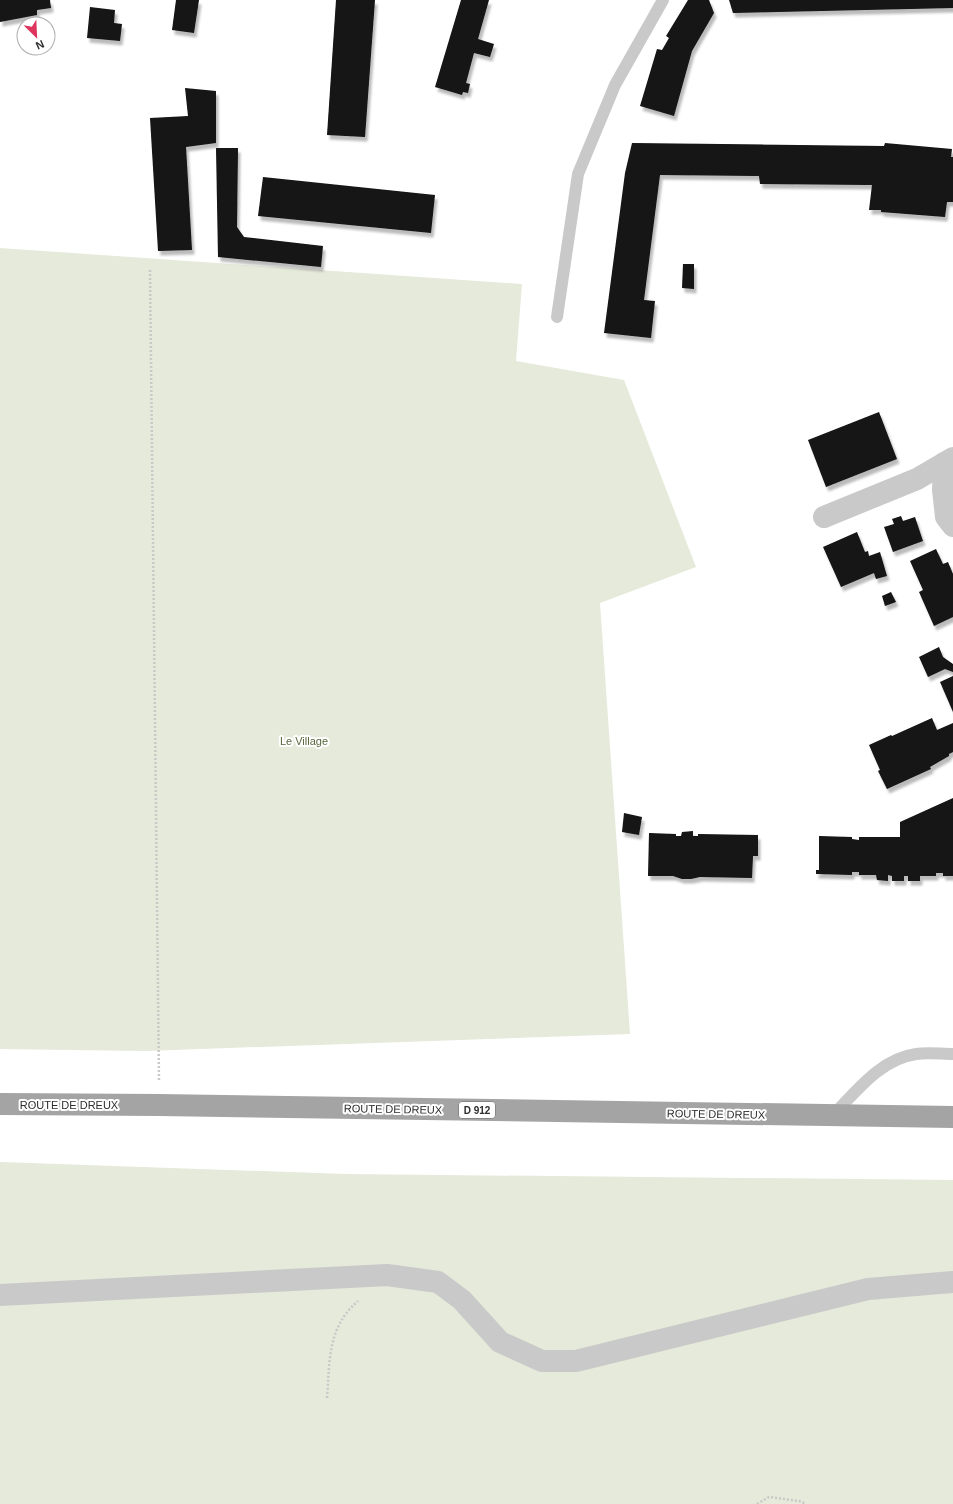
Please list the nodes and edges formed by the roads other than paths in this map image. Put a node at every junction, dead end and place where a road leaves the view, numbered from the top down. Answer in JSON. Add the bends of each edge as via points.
{"nodes":[{"id":1,"x":663,"y":0,"type":"edge"},
{"id":2,"x":556,"y":317,"type":"dead end"},
{"id":3,"x":948,"y":460,"type":"edge"},
{"id":4,"x":824,"y":517,"type":"dead end"},
{"id":5,"x":953,"y":526,"type":"edge"},
{"id":6,"x":953,"y":1054,"type":"edge"},
{"id":7,"x":0,"y":1104,"type":"edge"},
{"id":8,"x":832,"y":1116,"type":"junction"},
{"id":9,"x":953,"y":1117,"type":"edge"},
{"id":10,"x":953,"y":1282,"type":"edge"},
{"id":11,"x":0,"y":1295,"type":"edge"}],
"edges":[{"from":1,"to":2,"type":"lane","via":[[615,85],[578,174]]},
{"from":3,"to":4,"type":"street","via":[[917,479]]},
{"from":3,"to":5,"type":"street","via":[[943,490],[946,517]]},
{"from":6,"to":8,"type":"lane","via":[[916,1054],[892,1061],[874,1073]]},
{"from":7,"to":8,"type":"main road","name":"ROUTE DE DREUX","number":"D 912"},
{"from":8,"to":9,"type":"main road","name":"ROUTE DE DREUX","number":"D 912"},
{"from":10,"to":11,"type":"street","via":[[868,1289],[576,1361],[542,1361],[500,1342],[462,1300],[438,1282],[387,1275]]}]}
